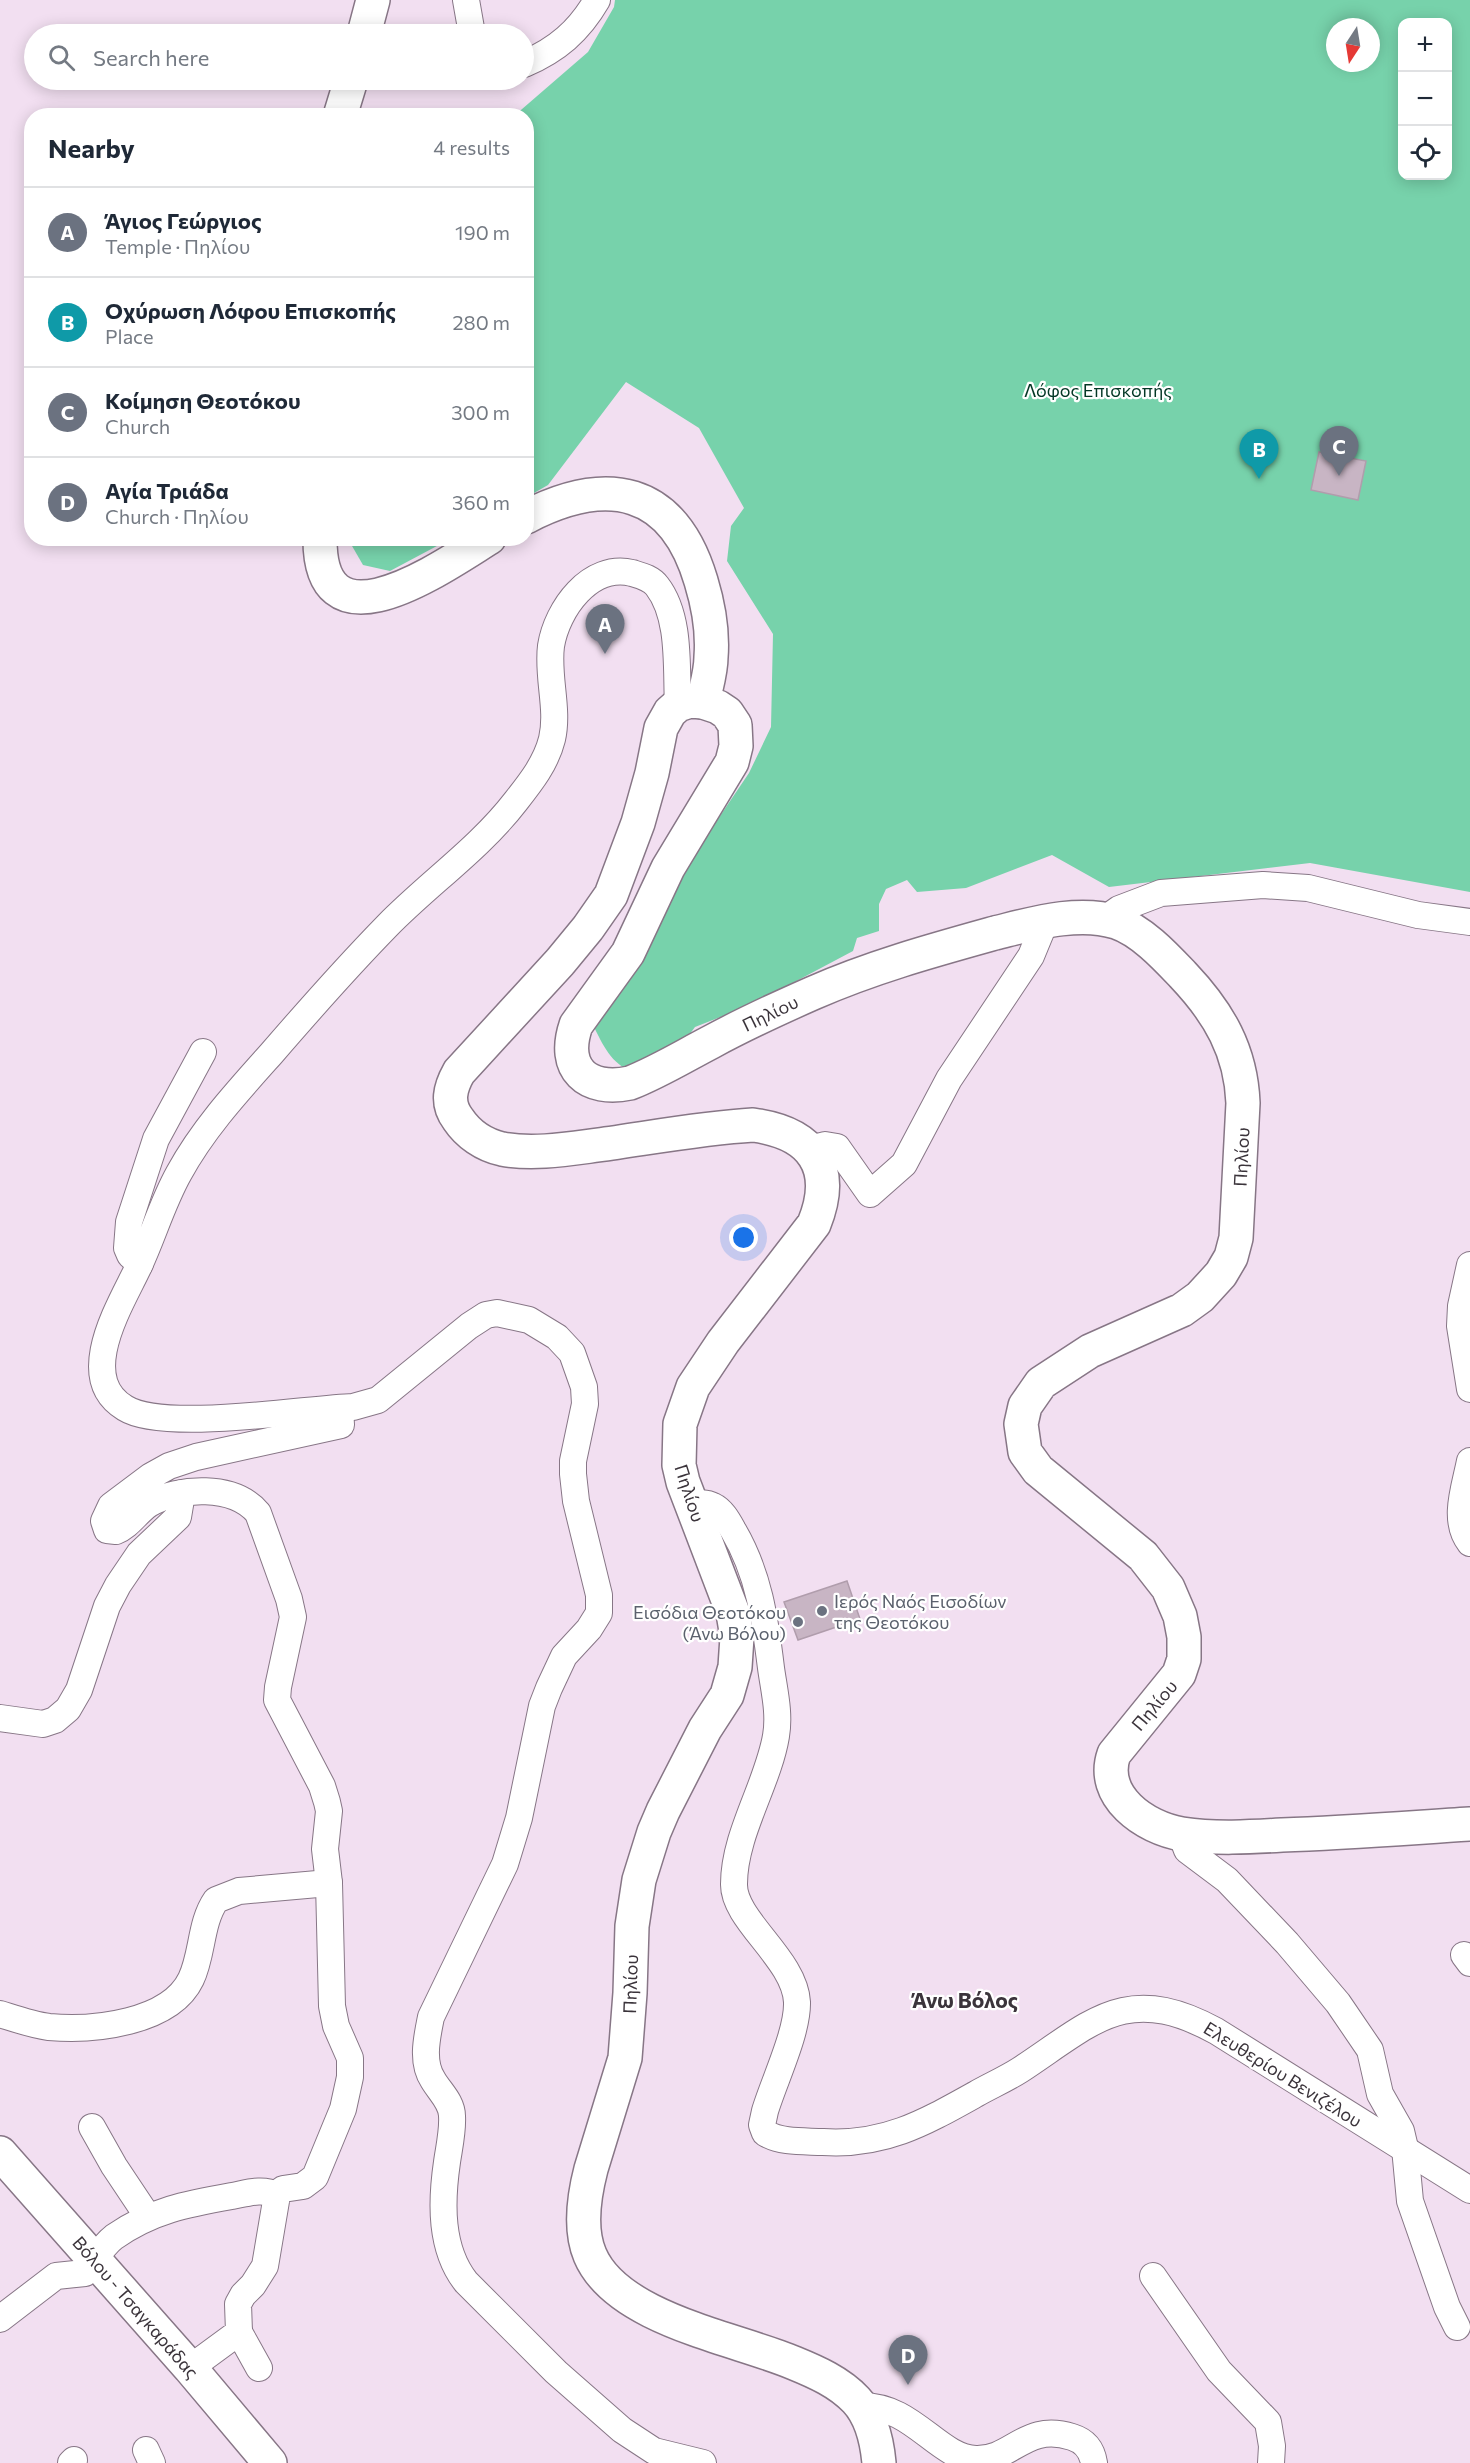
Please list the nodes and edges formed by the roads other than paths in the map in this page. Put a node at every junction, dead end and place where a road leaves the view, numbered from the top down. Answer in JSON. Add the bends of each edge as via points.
{"nodes":[{"id":1,"x":373,"y":0,"type":"edge"},
{"id":2,"x":466,"y":0,"type":"edge"},
{"id":3,"x":597,"y":0,"type":"edge"},
{"id":4,"x":367,"y":24,"type":"edge"},
{"id":5,"x":470,"y":24,"type":"edge"},
{"id":6,"x":534,"y":59,"type":"edge"},
{"id":7,"x":348,"y":90,"type":"edge"},
{"id":8,"x":342,"y":108,"type":"edge"},
{"id":9,"x":534,"y":513,"type":"edge"},
{"id":10,"x":321,"y":546,"type":"edge"},
{"id":11,"x":476,"y":546,"type":"edge"},
{"id":12,"x":690,"y":703,"type":"junction"},
{"id":13,"x":1105,"y":920,"type":"junction"},
{"id":14,"x":1045,"y":922,"type":"junction"},
{"id":15,"x":1470,"y":922,"type":"edge"},
{"id":16,"x":203,"y":1052,"type":"dead end"},
{"id":17,"x":808,"y":1149,"type":"junction"},
{"id":18,"x":140,"y":1264,"type":"junction"},
{"id":19,"x":1470,"y":1265,"type":"edge"},
{"id":20,"x":1470,"y":1389,"type":"edge"},
{"id":21,"x":340,"y":1408,"type":"junction"},
{"id":22,"x":1470,"y":1461,"type":"edge"},
{"id":23,"x":182,"y":1493,"type":"junction"},
{"id":24,"x":691,"y":1504,"type":"junction"},
{"id":25,"x":1470,"y":1542,"type":"edge"},
{"id":26,"x":0,"y":1718,"type":"edge"},
{"id":27,"x":1470,"y":1824,"type":"edge"},
{"id":28,"x":1181,"y":1834,"type":"junction"},
{"id":29,"x":329,"y":1883,"type":"junction"},
{"id":30,"x":0,"y":2014,"type":"edge"},
{"id":31,"x":92,"y":2127,"type":"dead end"},
{"id":32,"x":1405,"y":2148,"type":"junction"},
{"id":33,"x":0,"y":2153,"type":"edge"},
{"id":34,"x":1470,"y":2190,"type":"edge"},
{"id":35,"x":277,"y":2195,"type":"junction"},
{"id":36,"x":148,"y":2217,"type":"junction"},
{"id":37,"x":94,"y":2258,"type":"junction"},
{"id":38,"x":1153,"y":2276,"type":"dead end"},
{"id":39,"x":0,"y":2319,"type":"edge"},
{"id":40,"x":1457,"y":2327,"type":"dead end"},
{"id":41,"x":239,"y":2332,"type":"junction"},
{"id":42,"x":190,"y":2368,"type":"junction"},
{"id":43,"x":259,"y":2368,"type":"dead end"},
{"id":44,"x":861,"y":2406,"type":"junction"},
{"id":45,"x":270,"y":2463,"type":"edge"},
{"id":46,"x":703,"y":2463,"type":"edge"},
{"id":47,"x":879,"y":2463,"type":"edge"},
{"id":48,"x":1094,"y":2463,"type":"edge"},
{"id":49,"x":1270,"y":2463,"type":"edge"}],
"edges":[{"from":1,"to":4,"type":"main road"},
{"from":2,"to":5,"type":"street"},
{"from":3,"to":6,"type":"street","via":[[570,37]]},
{"from":7,"to":8,"type":"main road"},
{"from":9,"to":12,"type":"main road","via":[[564,500],[606,494],[645,502],[669,519],[691,552],[706,601],[712,655]]},
{"from":10,"to":11,"type":"main road","via":[[331,585],[345,594],[375,598]]},
{"from":12,"to":14,"type":"main road","name":"Πηλίου","via":[[723,710],[735,725],[736,751],[668,868],[628,953],[576,1025],[572,1042],[575,1064],[593,1083],[610,1086],[643,1077],[795,1001],[859,975],[968,940]]},
{"from":12,"to":17,"type":"main road","name":"Πηλίου","via":[[670,712],[663,723],[638,823],[611,895],[553,970],[459,1072],[451,1089],[451,1107],[473,1136],[510,1150],[564,1150],[753,1125],[789,1135]]},
{"from":12,"to":18,"type":"street","via":[[662,593],[653,581],[633,573],[598,575],[568,605],[555,631],[549,676],[554,729],[537,774],[493,828],[404,909],[308,1010],[218,1114],[178,1174]]},
{"from":13,"to":14,"type":"main road","name":"Πηλίου"},
{"from":13,"to":15,"type":"street","via":[[1119,909],[1161,893],[1263,885],[1308,888],[1418,915]]},
{"from":13,"to":28,"type":"main road","name":"Πηλίου","via":[[1140,936],[1177,968],[1216,1013],[1233,1046],[1243,1103],[1236,1238],[1221,1274],[1193,1303],[1090,1351],[1041,1383],[1025,1406],[1021,1433],[1025,1452],[1038,1470],[1149,1561],[1175,1600],[1184,1637],[1182,1667],[1166,1693],[1120,1746],[1111,1763],[1111,1777],[1119,1797],[1133,1810],[1155,1825]]},
{"from":14,"to":17,"type":"street","via":[[1031,956],[949,1079],[903,1164],[870,1194],[837,1147]]},
{"from":16,"to":18,"type":"street","via":[[156,1139],[129,1222],[127,1248]]},
{"from":17,"to":24,"type":"main road","name":"Πηλίου","via":[[820,1165],[824,1179],[814,1224],[723,1342],[684,1408],[679,1465]]},
{"from":18,"to":21,"type":"street","via":[[102,1354],[103,1377],[121,1406],[136,1414],[170,1419]]},
{"from":19,"to":20,"type":"street","via":[[1460,1326]]},
{"from":21,"to":23,"type":"street","via":[[341,1425],[196,1457],[159,1471],[111,1506],[105,1515],[105,1528],[121,1529],[147,1505]]},
{"from":21,"to":46,"type":"street","via":[[378,1400],[469,1326],[497,1313],[529,1320],[557,1337],[572,1353],[579,1369],[585,1404],[573,1474],[599,1595],[598,1613],[564,1656],[549,1688],[505,1864],[431,2017],[427,2067],[451,2107],[453,2118],[446,2174],[445,2232],[455,2267],[466,2282],[614,2423],[654,2451]]},
{"from":22,"to":25,"type":"street","via":[[1461,1520]]},
{"from":23,"to":26,"type":"street","via":[[178,1517],[139,1554],[111,1599],[82,1682],[68,1709],[43,1724]]},
{"from":23,"to":29,"type":"street","via":[[234,1496],[255,1509],[261,1519],[293,1617],[277,1700],[325,1794],[329,1811],[325,1849]]},
{"from":24,"to":32,"type":"street","name":"Ελευθερίου Βενιζέλου","via":[[716,1507],[746,1553],[762,1601],[776,1704],[776,1736],[742,1840],[734,1883],[737,1899],[788,1974],[797,2001],[794,2024],[765,2110],[765,2133],[792,2141],[838,2143],[857,2143],[894,2134],[926,2122],[1018,2072],[1092,2021],[1119,2012],[1149,2009],[1179,2014],[1204,2025]]},
{"from":24,"to":44,"type":"main road","name":"Πηλίου","via":[[733,1613],[737,1637],[735,1667],[727,1695],[663,1811],[639,1880],[632,1926],[625,2058],[586,2187],[586,2239],[594,2264],[630,2300],[668,2318],[810,2370],[840,2386]]},
{"from":27,"to":28,"type":"main road","name":"Πηλίου","via":[[1263,1836]]},
{"from":28,"to":32,"type":"street","via":[[1187,1850],[1227,1880],[1349,2017],[1370,2050],[1380,2094],[1398,2123]]},
{"from":29,"to":30,"type":"street","via":[[239,1891],[216,1900],[186,1988],[147,2016],[108,2024],[59,2027]]},
{"from":29,"to":35,"type":"street","via":[[332,2006],[350,2058],[350,2077],[343,2109],[315,2177]]},
{"from":31,"to":36,"type":"street"},
{"from":32,"to":34,"type":"street","name":"Ελευθερίου Βενιζέλου"},
{"from":32,"to":40,"type":"street","via":[[1410,2201]]},
{"from":33,"to":37,"type":"main road","name":"Βόλου - Τσαγκαράδας"},
{"from":35,"to":36,"type":"street","via":[[247,2193],[187,2204]]},
{"from":35,"to":41,"type":"street","via":[[265,2266],[238,2304]]},
{"from":36,"to":37,"type":"street","via":[[113,2238]]},
{"from":37,"to":39,"type":"street","via":[[85,2273],[56,2276]]},
{"from":37,"to":42,"type":"main road","name":"Βόλου - Τσαγκαράδας"},
{"from":38,"to":49,"type":"street","via":[[1214,2364],[1268,2422]]},
{"from":41,"to":42,"type":"street"},
{"from":41,"to":43,"type":"street"},
{"from":42,"to":45,"type":"main road","name":"Βόλου - Τσαγκαράδας"},
{"from":44,"to":47,"type":"main road","name":"Πηλίου","via":[[874,2434]]},
{"from":44,"to":48,"type":"street","via":[[894,2412],[971,2459],[990,2458],[1026,2438],[1049,2433],[1086,2444]]}]}
